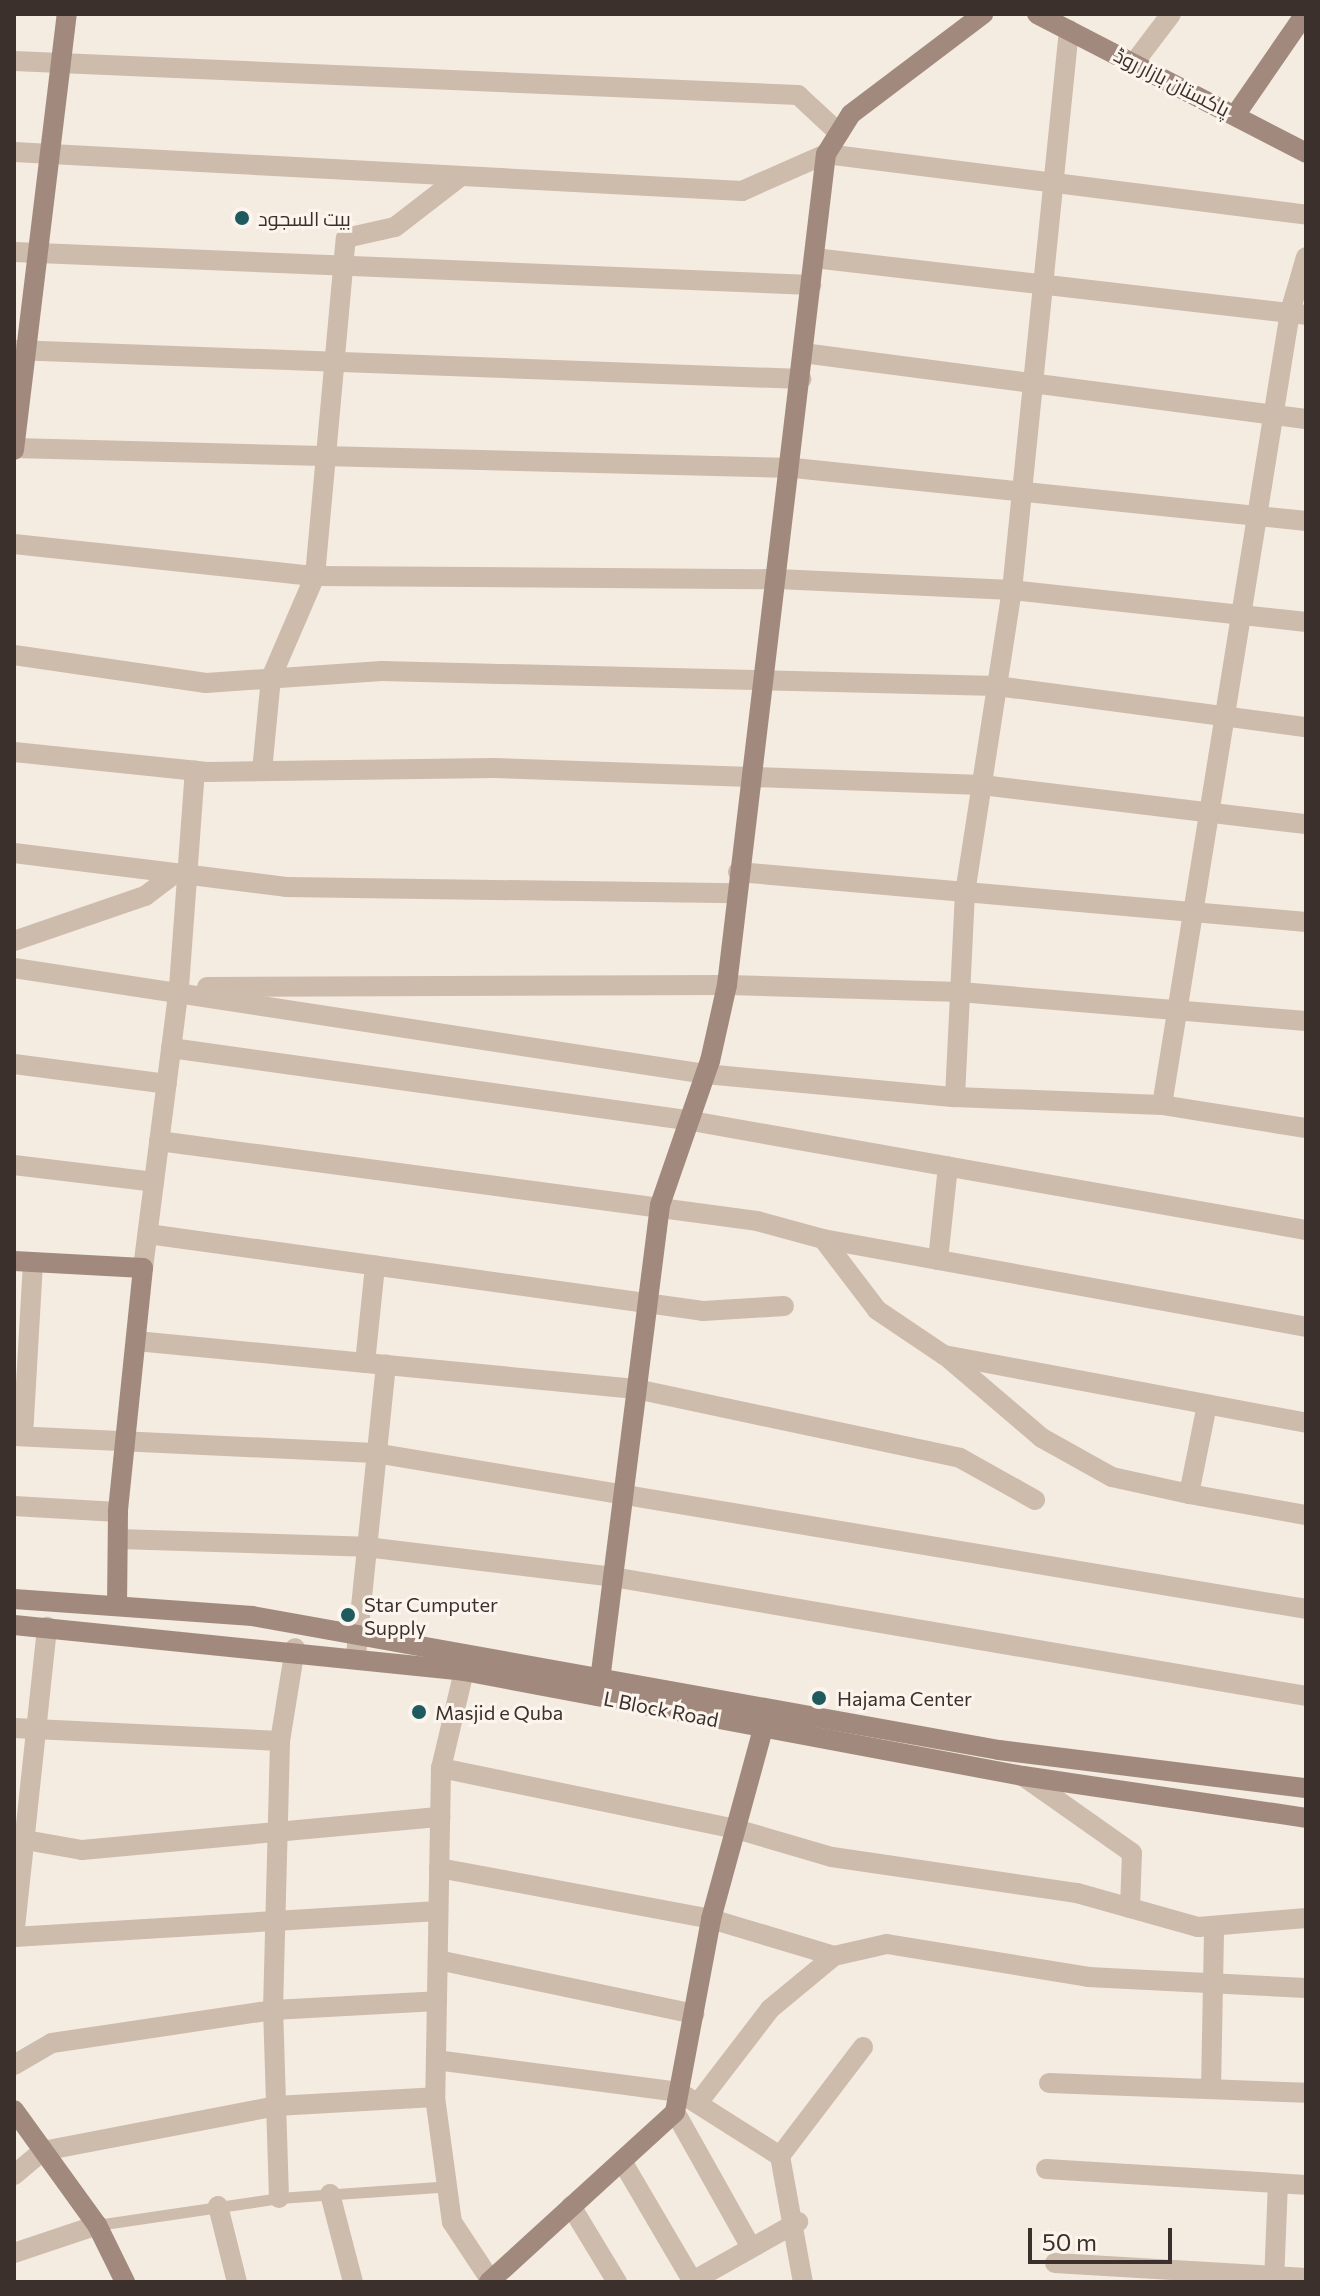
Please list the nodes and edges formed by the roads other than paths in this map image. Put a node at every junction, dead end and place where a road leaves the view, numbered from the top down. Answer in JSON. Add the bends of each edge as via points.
{"nodes":[{"id":1,"x":67,"y":14,"type":"edge"},
{"id":2,"x":983,"y":14,"type":"edge"},
{"id":3,"x":1171,"y":14,"type":"edge"},
{"id":4,"x":1305,"y":14,"type":"edge"},
{"id":5,"x":1046,"y":16,"type":"edge"},
{"id":6,"x":1069,"y":30,"type":"junction"},
{"id":7,"x":14,"y":61,"type":"edge"},
{"id":8,"x":61,"y":62,"type":"junction"},
{"id":9,"x":1134,"y":63,"type":"junction"},
{"id":10,"x":1236,"y":114,"type":"junction"},
{"id":11,"x":839,"y":133,"type":"junction"},
{"id":12,"x":14,"y":152,"type":"edge"},
{"id":13,"x":51,"y":153,"type":"junction"},
{"id":14,"x":1306,"y":153,"type":"edge"},
{"id":15,"x":826,"y":154,"type":"junction"},
{"id":16,"x":461,"y":176,"type":"junction"},
{"id":17,"x":1054,"y":178,"type":"junction"},
{"id":18,"x":1306,"y":215,"type":"edge"},
{"id":19,"x":14,"y":252,"type":"edge"},
{"id":20,"x":40,"y":253,"type":"junction"},
{"id":21,"x":1306,"y":257,"type":"edge"},
{"id":22,"x":814,"y":258,"type":"junction"},
{"id":23,"x":341,"y":265,"type":"junction"},
{"id":24,"x":1043,"y":282,"type":"junction"},
{"id":25,"x":811,"y":285,"type":"junction"},
{"id":26,"x":1298,"y":314,"type":"edge"},
{"id":27,"x":21,"y":350,"type":"edge"},
{"id":28,"x":803,"y":353,"type":"junction"},
{"id":29,"x":333,"y":362,"type":"junction"},
{"id":30,"x":801,"y":379,"type":"junction"},
{"id":31,"x":1033,"y":387,"type":"junction"},
{"id":32,"x":1274,"y":414,"type":"junction"},
{"id":33,"x":1306,"y":419,"type":"edge"},
{"id":34,"x":14,"y":449,"type":"edge"},
{"id":35,"x":325,"y":456,"type":"junction"},
{"id":36,"x":794,"y":468,"type":"junction"},
{"id":37,"x":1022,"y":488,"type":"junction"},
{"id":38,"x":1259,"y":515,"type":"junction"},
{"id":39,"x":1306,"y":521,"type":"edge"},
{"id":40,"x":14,"y":544,"type":"edge"},
{"id":41,"x":315,"y":576,"type":"junction"},
{"id":42,"x":778,"y":579,"type":"junction"},
{"id":43,"x":1012,"y":590,"type":"junction"},
{"id":44,"x":1243,"y":614,"type":"junction"},
{"id":45,"x":1306,"y":622,"type":"edge"},
{"id":46,"x":14,"y":655,"type":"edge"},
{"id":47,"x":766,"y":675,"type":"junction"},
{"id":48,"x":271,"y":678,"type":"junction"},
{"id":49,"x":997,"y":686,"type":"junction"},
{"id":50,"x":1226,"y":715,"type":"junction"},
{"id":51,"x":1306,"y":727,"type":"edge"},
{"id":52,"x":14,"y":752,"type":"edge"},
{"id":53,"x":195,"y":771,"type":"junction"},
{"id":54,"x":262,"y":771,"type":"junction"},
{"id":55,"x":752,"y":775,"type":"junction"},
{"id":56,"x":982,"y":785,"type":"junction"},
{"id":57,"x":1210,"y":813,"type":"junction"},
{"id":58,"x":1306,"y":824,"type":"edge"},
{"id":59,"x":14,"y":853,"type":"edge"},
{"id":60,"x":180,"y":877,"type":"junction"},
{"id":61,"x":737,"y":882,"type":"junction"},
{"id":62,"x":965,"y":893,"type":"junction"},
{"id":63,"x":1194,"y":907,"type":"junction"},
{"id":64,"x":1306,"y":922,"type":"edge"},
{"id":65,"x":14,"y":941,"type":"edge"},
{"id":66,"x":14,"y":968,"type":"edge"},
{"id":67,"x":727,"y":985,"type":"junction"},
{"id":68,"x":179,"y":990,"type":"junction"},
{"id":69,"x":960,"y":992,"type":"junction"},
{"id":70,"x":1178,"y":1008,"type":"junction"},
{"id":71,"x":1306,"y":1021,"type":"edge"},
{"id":72,"x":171,"y":1048,"type":"junction"},
{"id":73,"x":14,"y":1064,"type":"edge"},
{"id":74,"x":705,"y":1074,"type":"junction"},
{"id":75,"x":167,"y":1084,"type":"junction"},
{"id":76,"x":955,"y":1097,"type":"junction"},
{"id":77,"x":1162,"y":1105,"type":"junction"},
{"id":78,"x":686,"y":1120,"type":"junction"},
{"id":79,"x":1306,"y":1128,"type":"edge"},
{"id":80,"x":159,"y":1141,"type":"junction"},
{"id":81,"x":14,"y":1165,"type":"edge"},
{"id":82,"x":948,"y":1167,"type":"junction"},
{"id":83,"x":154,"y":1182,"type":"junction"},
{"id":84,"x":660,"y":1205,"type":"junction"},
{"id":85,"x":1306,"y":1230,"type":"edge"},
{"id":86,"x":148,"y":1234,"type":"junction"},
{"id":87,"x":823,"y":1239,"type":"junction"},
{"id":88,"x":938,"y":1260,"type":"junction"},
{"id":89,"x":23,"y":1262,"type":"edge"},
{"id":90,"x":375,"y":1266,"type":"junction"},
{"id":91,"x":143,"y":1268,"type":"junction"},
{"id":92,"x":647,"y":1305,"type":"junction"},
{"id":93,"x":784,"y":1306,"type":"dead end"},
{"id":94,"x":1306,"y":1327,"type":"edge"},
{"id":95,"x":136,"y":1341,"type":"junction"},
{"id":96,"x":944,"y":1355,"type":"junction"},
{"id":97,"x":376,"y":1364,"type":"junction"},
{"id":98,"x":636,"y":1389,"type":"junction"},
{"id":99,"x":1207,"y":1405,"type":"junction"},
{"id":100,"x":1306,"y":1423,"type":"edge"},
{"id":101,"x":19,"y":1436,"type":"edge"},
{"id":102,"x":126,"y":1440,"type":"junction"},
{"id":103,"x":375,"y":1453,"type":"junction"},
{"id":104,"x":623,"y":1493,"type":"junction"},
{"id":105,"x":1189,"y":1494,"type":"junction"},
{"id":106,"x":1035,"y":1500,"type":"dead end"},
{"id":107,"x":14,"y":1506,"type":"edge"},
{"id":108,"x":118,"y":1512,"type":"junction"},
{"id":109,"x":1306,"y":1515,"type":"edge"},
{"id":110,"x":118,"y":1539,"type":"junction"},
{"id":111,"x":366,"y":1547,"type":"junction"},
{"id":112,"x":613,"y":1577,"type":"junction"},
{"id":113,"x":14,"y":1599,"type":"edge"},
{"id":114,"x":117,"y":1606,"type":"junction"},
{"id":115,"x":1306,"y":1609,"type":"edge"},
{"id":116,"x":14,"y":1625,"type":"edge"},
{"id":117,"x":47,"y":1627,"type":"junction"},
{"id":118,"x":359,"y":1633,"type":"junction"},
{"id":119,"x":295,"y":1648,"type":"junction"},
{"id":120,"x":356,"y":1655,"type":"junction"},
{"id":121,"x":464,"y":1671,"type":"junction"},
{"id":122,"x":599,"y":1686,"type":"junction"},
{"id":123,"x":1306,"y":1696,"type":"edge"},
{"id":124,"x":14,"y":1728,"type":"edge"},
{"id":125,"x":35,"y":1729,"type":"junction"},
{"id":126,"x":763,"y":1729,"type":"junction"},
{"id":127,"x":280,"y":1741,"type":"junction"},
{"id":128,"x":441,"y":1768,"type":"junction"},
{"id":129,"x":1023,"y":1776,"type":"junction"},
{"id":130,"x":1306,"y":1788,"type":"edge"},
{"id":131,"x":440,"y":1817,"type":"junction"},
{"id":132,"x":1306,"y":1818,"type":"edge"},
{"id":133,"x":736,"y":1829,"type":"junction"},
{"id":134,"x":280,"y":1833,"type":"junction"},
{"id":135,"x":19,"y":1839,"type":"edge"},
{"id":136,"x":439,"y":1868,"type":"junction"},
{"id":137,"x":1130,"y":1908,"type":"junction"},
{"id":138,"x":438,"y":1911,"type":"junction"},
{"id":139,"x":1306,"y":1918,"type":"edge"},
{"id":140,"x":711,"y":1919,"type":"junction"},
{"id":141,"x":279,"y":1923,"type":"junction"},
{"id":142,"x":1214,"y":1926,"type":"junction"},
{"id":143,"x":14,"y":1937,"type":"edge"},
{"id":144,"x":834,"y":1956,"type":"junction"},
{"id":145,"x":438,"y":1960,"type":"junction"},
{"id":146,"x":1213,"y":1983,"type":"junction"},
{"id":147,"x":1306,"y":1988,"type":"edge"},
{"id":148,"x":437,"y":2001,"type":"junction"},
{"id":149,"x":273,"y":2010,"type":"junction"},
{"id":150,"x":694,"y":2014,"type":"junction"},
{"id":151,"x":863,"y":2047,"type":"dead end"},
{"id":152,"x":436,"y":2060,"type":"junction"},
{"id":153,"x":14,"y":2065,"type":"edge"},
{"id":154,"x":1049,"y":2083,"type":"dead end"},
{"id":155,"x":1211,"y":2089,"type":"junction"},
{"id":156,"x":1306,"y":2093,"type":"edge"},
{"id":157,"x":435,"y":2097,"type":"junction"},
{"id":158,"x":677,"y":2102,"type":"junction"},
{"id":159,"x":698,"y":2103,"type":"junction"},
{"id":160,"x":276,"y":2106,"type":"junction"},
{"id":161,"x":14,"y":2110,"type":"edge"},
{"id":162,"x":43,"y":2151,"type":"junction"},
{"id":163,"x":780,"y":2156,"type":"junction"},
{"id":164,"x":622,"y":2161,"type":"junction"},
{"id":165,"x":1046,"y":2169,"type":"dead end"},
{"id":166,"x":14,"y":2175,"type":"edge"},
{"id":167,"x":1278,"y":2184,"type":"junction"},
{"id":168,"x":1306,"y":2185,"type":"edge"},
{"id":169,"x":450,"y":2186,"type":"junction"},
{"id":170,"x":330,"y":2194,"type":"junction"},
{"id":171,"x":279,"y":2198,"type":"junction"},
{"id":172,"x":218,"y":2206,"type":"junction"},
{"id":173,"x":571,"y":2206,"type":"junction"},
{"id":174,"x":798,"y":2222,"type":"junction"},
{"id":175,"x":97,"y":2225,"type":"junction"},
{"id":176,"x":749,"y":2244,"type":"junction"},
{"id":177,"x":14,"y":2253,"type":"edge"},
{"id":178,"x":1055,"y":2263,"type":"dead end"},
{"id":179,"x":1306,"y":2278,"type":"edge"},
{"id":180,"x":1274,"y":2280,"type":"edge"},
{"id":181,"x":490,"y":2281,"type":"edge"},
{"id":182,"x":125,"y":2282,"type":"edge"},
{"id":183,"x":237,"y":2282,"type":"edge"},
{"id":184,"x":353,"y":2282,"type":"edge"},
{"id":185,"x":617,"y":2282,"type":"edge"},
{"id":186,"x":692,"y":2282,"type":"edge"},
{"id":187,"x":803,"y":2282,"type":"edge"}],
"edges":[{"from":1,"to":8,"type":"street"},
{"from":2,"to":11,"type":"street","via":[[851,114]]},
{"from":3,"to":9,"type":"street"},
{"from":4,"to":10,"type":"street"},
{"from":5,"to":6,"type":"street","name":"پاکستان بازار روڈ"},
{"from":6,"to":9,"type":"street","name":"پاکستان بازار روڈ"},
{"from":6,"to":17,"type":"street"},
{"from":7,"to":8,"type":"street"},
{"from":8,"to":11,"type":"street","via":[[798,95]]},
{"from":8,"to":13,"type":"street"},
{"from":9,"to":10,"type":"street","name":"پاکستان بازار روڈ"},
{"from":10,"to":14,"type":"street","name":"پاکستان بازار روڈ"},
{"from":11,"to":15,"type":"street"},
{"from":12,"to":13,"type":"street"},
{"from":13,"to":16,"type":"street"},
{"from":13,"to":20,"type":"street"},
{"from":15,"to":16,"type":"street","via":[[742,191]]},
{"from":15,"to":17,"type":"street"},
{"from":15,"to":22,"type":"street"},
{"from":16,"to":23,"type":"street","via":[[395,227],[346,238]]},
{"from":17,"to":18,"type":"street"},
{"from":17,"to":24,"type":"street"},
{"from":19,"to":20,"type":"street"},
{"from":20,"to":23,"type":"street"},
{"from":20,"to":27,"type":"street"},
{"from":21,"to":26,"type":"street"},
{"from":22,"to":24,"type":"street"},
{"from":22,"to":25,"type":"street"},
{"from":23,"to":25,"type":"street"},
{"from":23,"to":29,"type":"street"},
{"from":24,"to":26,"type":"street"},
{"from":24,"to":31,"type":"street"},
{"from":25,"to":28,"type":"street"},
{"from":26,"to":32,"type":"street"},
{"from":27,"to":29,"type":"street"},
{"from":27,"to":34,"type":"street"},
{"from":28,"to":30,"type":"street"},
{"from":28,"to":31,"type":"street"},
{"from":29,"to":30,"type":"street"},
{"from":29,"to":35,"type":"street"},
{"from":30,"to":36,"type":"street"},
{"from":31,"to":32,"type":"street"},
{"from":31,"to":37,"type":"street"},
{"from":32,"to":33,"type":"street"},
{"from":32,"to":38,"type":"street"},
{"from":34,"to":35,"type":"street"},
{"from":35,"to":36,"type":"street"},
{"from":35,"to":41,"type":"street"},
{"from":36,"to":37,"type":"street"},
{"from":36,"to":42,"type":"street"},
{"from":37,"to":38,"type":"street"},
{"from":37,"to":43,"type":"street"},
{"from":38,"to":39,"type":"street"},
{"from":38,"to":44,"type":"street"},
{"from":40,"to":41,"type":"street"},
{"from":41,"to":42,"type":"street"},
{"from":41,"to":48,"type":"street"},
{"from":42,"to":43,"type":"street"},
{"from":42,"to":47,"type":"street"},
{"from":43,"to":44,"type":"street"},
{"from":43,"to":49,"type":"street"},
{"from":44,"to":45,"type":"street"},
{"from":44,"to":50,"type":"street"},
{"from":46,"to":48,"type":"street","via":[[206,683]]},
{"from":47,"to":48,"type":"street","via":[[382,671]]},
{"from":47,"to":49,"type":"street"},
{"from":47,"to":55,"type":"street"},
{"from":48,"to":54,"type":"street"},
{"from":49,"to":50,"type":"street"},
{"from":49,"to":56,"type":"street"},
{"from":50,"to":51,"type":"street"},
{"from":50,"to":57,"type":"street"},
{"from":52,"to":53,"type":"street"},
{"from":53,"to":54,"type":"street"},
{"from":53,"to":60,"type":"street"},
{"from":54,"to":55,"type":"street"},
{"from":55,"to":56,"type":"street"},
{"from":55,"to":61,"type":"street"},
{"from":56,"to":57,"type":"street"},
{"from":56,"to":62,"type":"street"},
{"from":57,"to":58,"type":"street"},
{"from":57,"to":63,"type":"street"},
{"from":59,"to":60,"type":"street"},
{"from":60,"to":61,"type":"street","via":[[286,887]]},
{"from":60,"to":65,"type":"street","via":[[145,896]]},
{"from":60,"to":68,"type":"street"},
{"from":61,"to":62,"type":"street"},
{"from":61,"to":67,"type":"street"},
{"from":62,"to":63,"type":"street"},
{"from":62,"to":69,"type":"street"},
{"from":63,"to":64,"type":"street"},
{"from":63,"to":70,"type":"street"},
{"from":66,"to":68,"type":"street"},
{"from":67,"to":68,"type":"street"},
{"from":67,"to":69,"type":"street"},
{"from":67,"to":74,"type":"street"},
{"from":68,"to":72,"type":"street"},
{"from":68,"to":74,"type":"street"},
{"from":69,"to":70,"type":"street"},
{"from":69,"to":76,"type":"street"},
{"from":70,"to":71,"type":"street"},
{"from":70,"to":77,"type":"street"},
{"from":72,"to":75,"type":"street"},
{"from":72,"to":78,"type":"street"},
{"from":73,"to":75,"type":"street"},
{"from":74,"to":76,"type":"street"},
{"from":74,"to":78,"type":"street"},
{"from":75,"to":80,"type":"street"},
{"from":76,"to":77,"type":"street"},
{"from":77,"to":79,"type":"street"},
{"from":78,"to":82,"type":"street"},
{"from":78,"to":84,"type":"street"},
{"from":80,"to":83,"type":"street"},
{"from":80,"to":84,"type":"street"},
{"from":81,"to":83,"type":"street"},
{"from":82,"to":85,"type":"street"},
{"from":82,"to":88,"type":"street"},
{"from":83,"to":86,"type":"street"},
{"from":84,"to":87,"type":"street"},
{"from":84,"to":92,"type":"street"},
{"from":86,"to":90,"type":"street"},
{"from":86,"to":91,"type":"street"},
{"from":87,"to":88,"type":"street"},
{"from":87,"to":96,"type":"street","via":[[877,1310]]},
{"from":88,"to":94,"type":"street"},
{"from":89,"to":91,"type":"street"},
{"from":89,"to":101,"type":"street"},
{"from":90,"to":92,"type":"street"},
{"from":90,"to":97,"type":"street"},
{"from":91,"to":95,"type":"street"},
{"from":92,"to":93,"type":"street","via":[[703,1311]]},
{"from":92,"to":98,"type":"street"},
{"from":95,"to":97,"type":"street"},
{"from":95,"to":102,"type":"street"},
{"from":96,"to":99,"type":"street"},
{"from":96,"to":105,"type":"street","via":[[1042,1438],[1112,1477]]},
{"from":97,"to":98,"type":"street"},
{"from":97,"to":103,"type":"street"},
{"from":98,"to":104,"type":"street"},
{"from":98,"to":106,"type":"street","via":[[960,1458]]},
{"from":99,"to":100,"type":"street"},
{"from":99,"to":105,"type":"street"},
{"from":101,"to":102,"type":"street"},
{"from":102,"to":103,"type":"street"},
{"from":102,"to":108,"type":"street"},
{"from":103,"to":104,"type":"street"},
{"from":103,"to":111,"type":"street"},
{"from":104,"to":112,"type":"street"},
{"from":104,"to":115,"type":"street"},
{"from":105,"to":109,"type":"street"},
{"from":107,"to":108,"type":"street"},
{"from":108,"to":110,"type":"street"},
{"from":110,"to":111,"type":"street"},
{"from":110,"to":114,"type":"street"},
{"from":111,"to":112,"type":"street"},
{"from":111,"to":118,"type":"street"},
{"from":112,"to":122,"type":"street"},
{"from":112,"to":123,"type":"street"},
{"from":113,"to":114,"type":"street","name":"L Block Road"},
{"from":114,"to":118,"type":"street","name":"L Block Road"},
{"from":116,"to":117,"type":"street","name":"L Block Road"},
{"from":117,"to":119,"type":"street","name":"L Block Road"},
{"from":117,"to":125,"type":"street"},
{"from":118,"to":120,"type":"street"},
{"from":118,"to":122,"type":"street","name":"L Block Road"},
{"from":119,"to":120,"type":"street","name":"L Block Road"},
{"from":119,"to":127,"type":"street"},
{"from":120,"to":121,"type":"street","name":"L Block Road"},
{"from":121,"to":122,"type":"street","name":"L Block Road"},
{"from":121,"to":128,"type":"street"},
{"from":122,"to":126,"type":"street","name":"L Block Road"},
{"from":122,"to":130,"type":"street","name":"L Block Road","via":[[984,1748]]},
{"from":124,"to":125,"type":"street"},
{"from":125,"to":127,"type":"street"},
{"from":125,"to":135,"type":"street"},
{"from":126,"to":129,"type":"street","name":"L Block Road"},
{"from":126,"to":133,"type":"street"},
{"from":127,"to":134,"type":"street"},
{"from":128,"to":131,"type":"street"},
{"from":128,"to":133,"type":"street"},
{"from":129,"to":132,"type":"street","name":"L Block Road"},
{"from":129,"to":137,"type":"street","via":[[1132,1853]]},
{"from":131,"to":134,"type":"street"},
{"from":131,"to":136,"type":"street"},
{"from":133,"to":137,"type":"street","via":[[832,1857],[1077,1893]]},
{"from":133,"to":140,"type":"street"},
{"from":134,"to":135,"type":"street","via":[[82,1850]]},
{"from":134,"to":141,"type":"street"},
{"from":135,"to":143,"type":"street"},
{"from":136,"to":138,"type":"street"},
{"from":136,"to":140,"type":"street"},
{"from":137,"to":142,"type":"street"},
{"from":138,"to":141,"type":"street"},
{"from":138,"to":145,"type":"street"},
{"from":139,"to":142,"type":"street"},
{"from":140,"to":144,"type":"street"},
{"from":140,"to":150,"type":"street"},
{"from":141,"to":143,"type":"street"},
{"from":141,"to":149,"type":"street"},
{"from":142,"to":146,"type":"street"},
{"from":144,"to":146,"type":"street","via":[[887,1944],[1088,1977]]},
{"from":144,"to":159,"type":"street","via":[[770,2009]]},
{"from":145,"to":148,"type":"street"},
{"from":145,"to":150,"type":"street"},
{"from":146,"to":147,"type":"street"},
{"from":146,"to":155,"type":"street"},
{"from":148,"to":149,"type":"street"},
{"from":148,"to":152,"type":"street"},
{"from":149,"to":153,"type":"street","via":[[52,2043]]},
{"from":149,"to":160,"type":"street"},
{"from":150,"to":158,"type":"street"},
{"from":151,"to":163,"type":"street"},
{"from":152,"to":157,"type":"street"},
{"from":152,"to":158,"type":"street"},
{"from":154,"to":155,"type":"street"},
{"from":155,"to":156,"type":"street"},
{"from":157,"to":160,"type":"street"},
{"from":157,"to":169,"type":"street"},
{"from":158,"to":159,"type":"street"},
{"from":158,"to":164,"type":"street"},
{"from":158,"to":176,"type":"street"},
{"from":159,"to":163,"type":"street"},
{"from":160,"to":162,"type":"street"},
{"from":160,"to":171,"type":"street"},
{"from":161,"to":162,"type":"street"},
{"from":162,"to":166,"type":"street"},
{"from":162,"to":175,"type":"street"},
{"from":163,"to":174,"type":"street"},
{"from":164,"to":173,"type":"street"},
{"from":164,"to":186,"type":"street"},
{"from":165,"to":167,"type":"street"},
{"from":167,"to":168,"type":"street"},
{"from":167,"to":180,"type":"street"},
{"from":169,"to":170,"type":"lane"},
{"from":169,"to":181,"type":"street","via":[[452,2222]]},
{"from":170,"to":171,"type":"lane"},
{"from":170,"to":184,"type":"street"},
{"from":171,"to":172,"type":"lane"},
{"from":172,"to":175,"type":"lane"},
{"from":172,"to":183,"type":"street"},
{"from":173,"to":181,"type":"street"},
{"from":173,"to":185,"type":"street"},
{"from":174,"to":176,"type":"street"},
{"from":174,"to":187,"type":"street"},
{"from":175,"to":177,"type":"street"},
{"from":175,"to":182,"type":"street"},
{"from":176,"to":186,"type":"street"},
{"from":178,"to":180,"type":"street"},
{"from":179,"to":180,"type":"street"}]}
